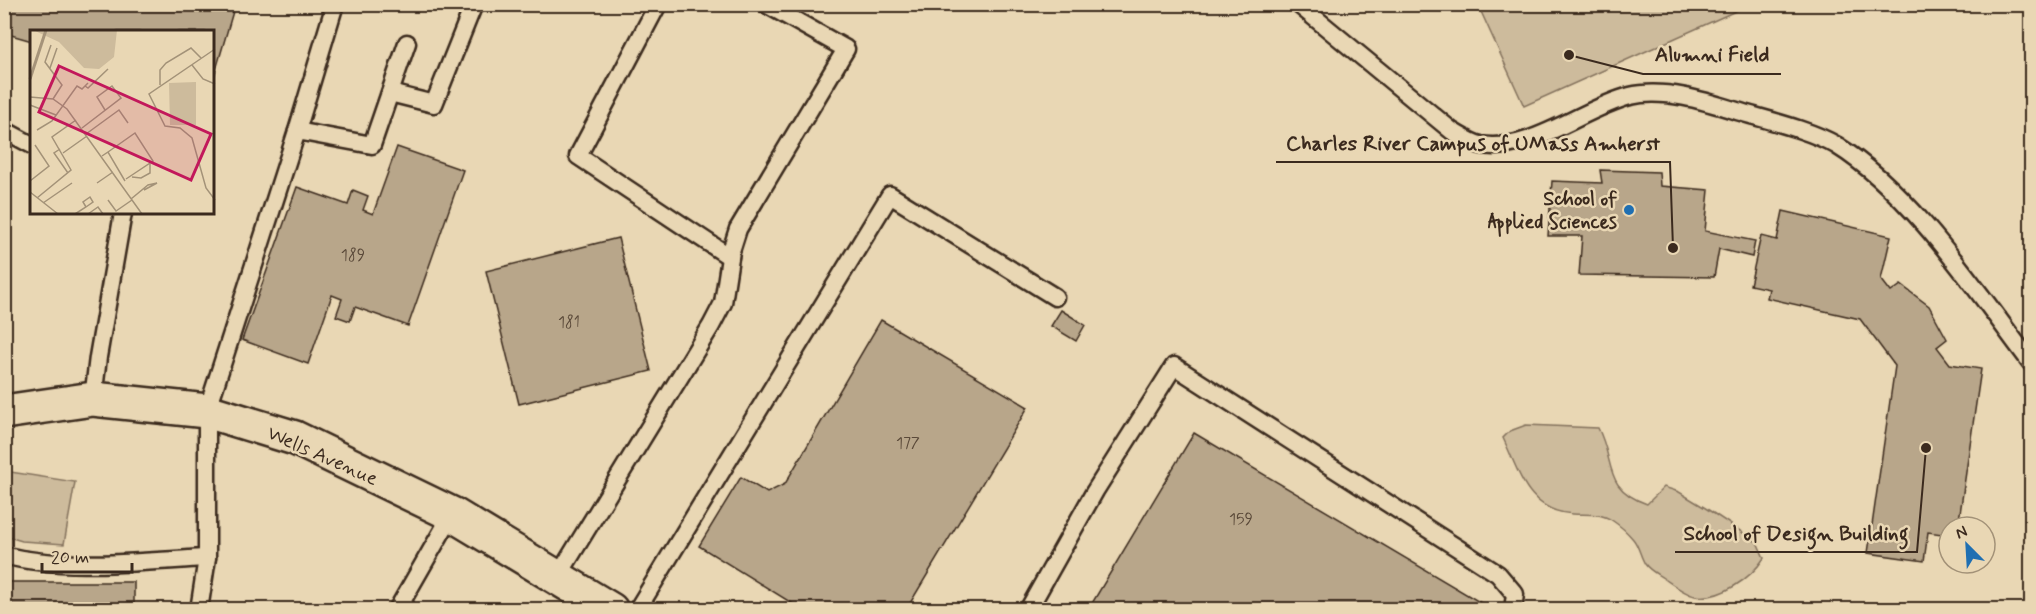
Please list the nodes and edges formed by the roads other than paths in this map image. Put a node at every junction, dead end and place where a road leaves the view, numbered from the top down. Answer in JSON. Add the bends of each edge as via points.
{"nodes":[{"id":1,"x":335,"y":4,"type":"edge"},
{"id":2,"x":474,"y":4,"type":"edge"},
{"id":3,"x":658,"y":4,"type":"edge"},
{"id":4,"x":766,"y":4,"type":"edge"},
{"id":5,"x":1298,"y":4,"type":"edge"},
{"id":6,"x":407,"y":43,"type":"dead end"},
{"id":7,"x":390,"y":93,"type":"junction"},
{"id":8,"x":4,"y":129,"type":"edge"},
{"id":9,"x":297,"y":130,"type":"junction"},
{"id":10,"x":30,"y":145,"type":"edge"},
{"id":11,"x":123,"y":214,"type":"edge"},
{"id":12,"x":730,"y":257,"type":"junction"},
{"id":13,"x":1055,"y":297,"type":"dead end"},
{"id":14,"x":2031,"y":364,"type":"edge"},
{"id":15,"x":93,"y":399,"type":"junction"},
{"id":16,"x":207,"y":411,"type":"junction"},
{"id":17,"x":4,"y":412,"type":"edge"},
{"id":18,"x":452,"y":514,"type":"junction"},
{"id":19,"x":4,"y":555,"type":"edge"},
{"id":20,"x":207,"y":558,"type":"junction"},
{"id":21,"x":557,"y":578,"type":"junction"},
{"id":22,"x":200,"y":609,"type":"edge"},
{"id":23,"x":397,"y":609,"type":"edge"},
{"id":24,"x":611,"y":609,"type":"edge"},
{"id":25,"x":637,"y":609,"type":"edge"},
{"id":26,"x":1028,"y":609,"type":"edge"},
{"id":27,"x":1513,"y":609,"type":"edge"}],
"edges":[{"from":1,"to":9,"type":"lane"},
{"from":2,"to":7,"type":"lane","via":[[434,104]]},
{"from":3,"to":12,"type":"lane","via":[[578,156]]},
{"from":4,"to":12,"type":"lane","via":[[846,49],[738,229]]},
{"from":5,"to":14,"type":"lane","via":[[1452,131],[1479,145],[1524,141],[1630,96],[1652,95],[1712,103],[1835,145],[1881,180],[1919,219]]},
{"from":6,"to":7,"type":"lane"},
{"from":7,"to":9,"type":"lane","via":[[372,144]]},
{"from":8,"to":10,"type":"lane"},
{"from":9,"to":16,"type":"lane"},
{"from":11,"to":15,"type":"lane"},
{"from":12,"to":21,"type":"lane","via":[[723,303],[711,326]]},
{"from":13,"to":25,"type":"lane","via":[[890,195]]},
{"from":15,"to":16,"type":"street","name":"Wells Avenue"},
{"from":15,"to":17,"type":"street","name":"Wells Avenue"},
{"from":16,"to":18,"type":"street","name":"Wells Avenue","via":[[294,438]]},
{"from":16,"to":20,"type":"lane"},
{"from":18,"to":21,"type":"street","name":"Wells Avenue"},
{"from":18,"to":23,"type":"lane"},
{"from":19,"to":20,"type":"lane","via":[[78,563]]},
{"from":20,"to":22,"type":"lane"},
{"from":21,"to":24,"type":"street","name":"Wells Avenue"},
{"from":26,"to":27,"type":"lane","via":[[1095,491],[1174,366],[1498,574],[1515,594]]}]}
